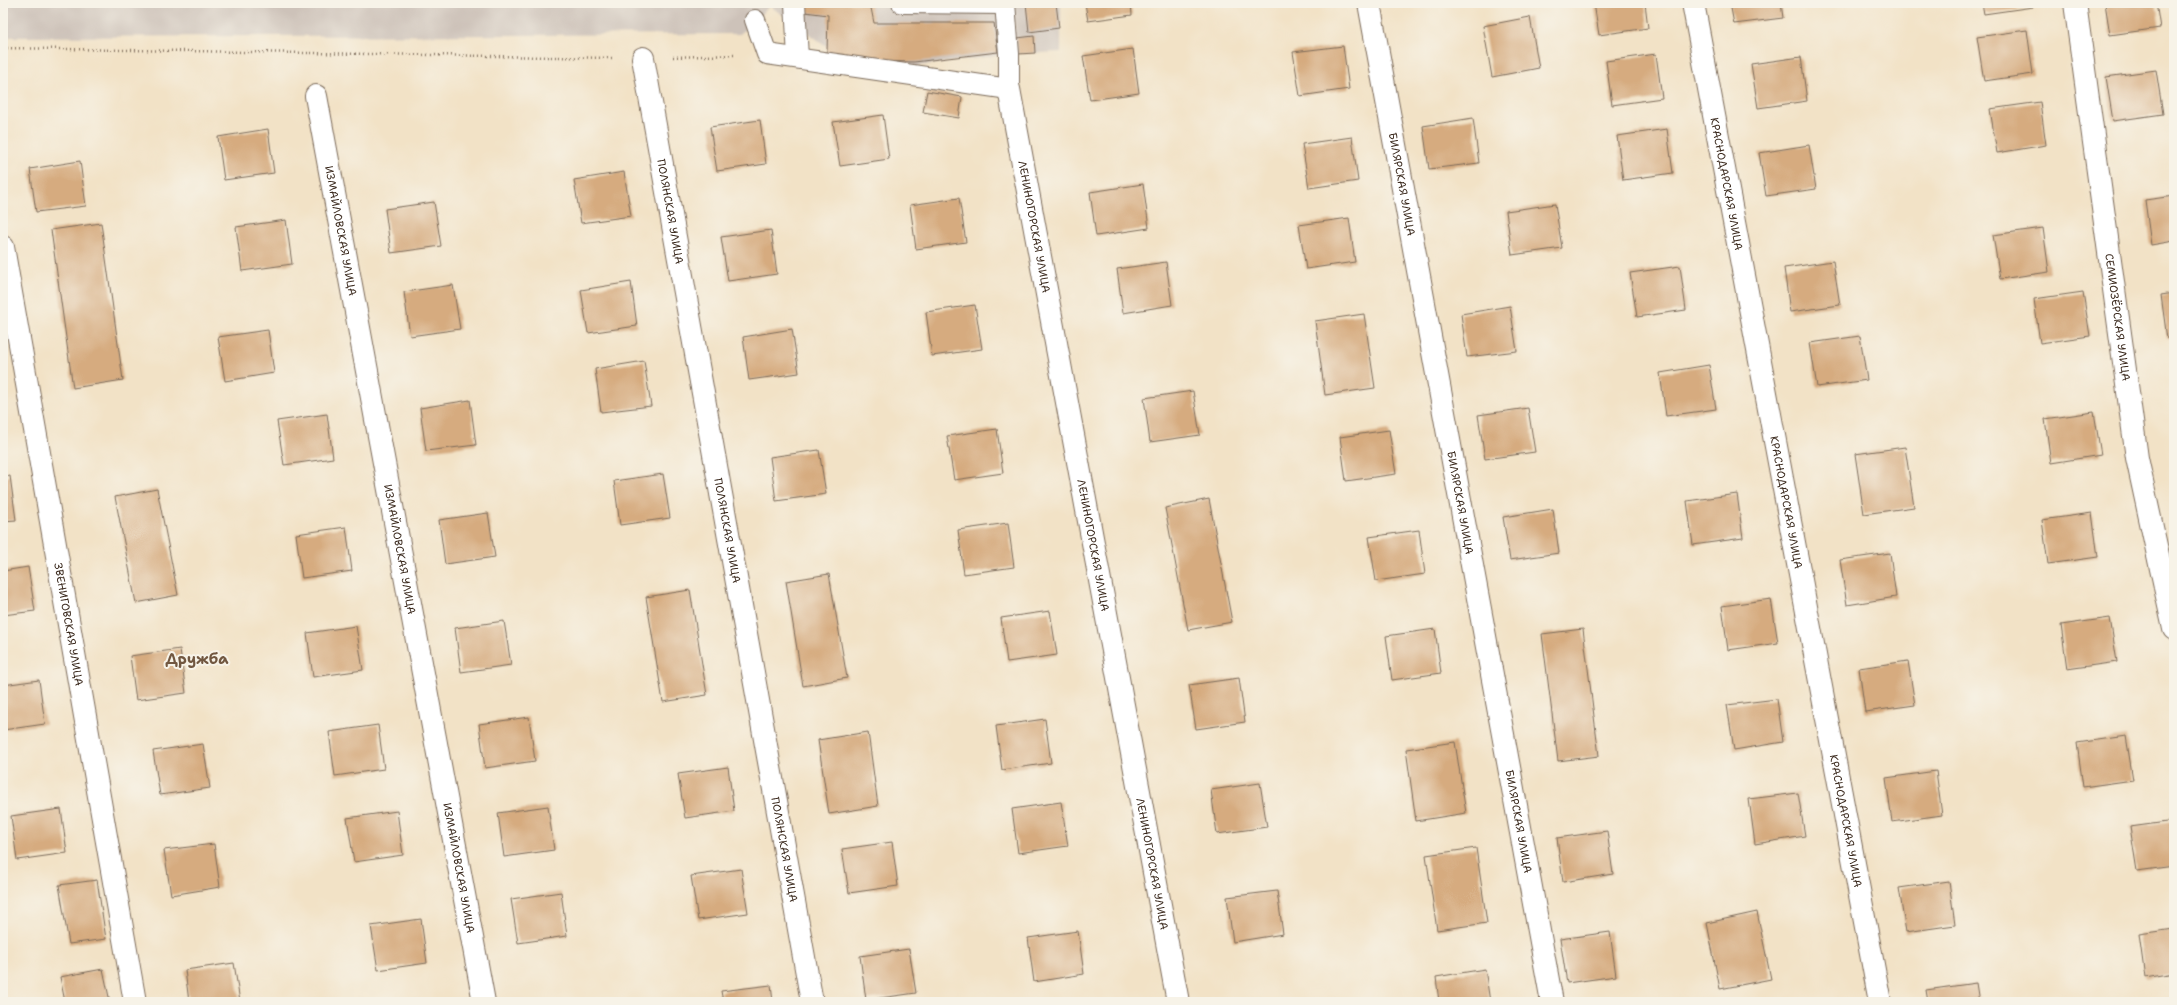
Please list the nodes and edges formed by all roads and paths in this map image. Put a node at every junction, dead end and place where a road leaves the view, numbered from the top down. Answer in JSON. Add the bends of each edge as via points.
{"nodes":[{"id":1,"x":796,"y":3,"type":"edge"},
{"id":2,"x":902,"y":3,"type":"edge"},
{"id":3,"x":1005,"y":3,"type":"edge"},
{"id":4,"x":1369,"y":3,"type":"edge"},
{"id":5,"x":1693,"y":3,"type":"edge"},
{"id":6,"x":2075,"y":3,"type":"edge"},
{"id":7,"x":755,"y":20,"type":"dead end"},
{"id":8,"x":3,"y":48,"type":"edge"},
{"id":9,"x":767,"y":54,"type":"junction"},
{"id":10,"x":643,"y":58,"type":"junction"},
{"id":11,"x":798,"y":58,"type":"junction"},
{"id":12,"x":1009,"y":89,"type":"junction"},
{"id":13,"x":316,"y":96,"type":"dead end"},
{"id":14,"x":3,"y":247,"type":"edge"},
{"id":15,"x":2174,"y":629,"type":"edge"},
{"id":16,"x":135,"y":1002,"type":"edge"},
{"id":17,"x":484,"y":1002,"type":"edge"},
{"id":18,"x":812,"y":1002,"type":"edge"},
{"id":19,"x":1178,"y":1002,"type":"edge"},
{"id":20,"x":1552,"y":1002,"type":"edge"},
{"id":21,"x":1880,"y":1002,"type":"edge"}],
"edges":[{"from":1,"to":11,"type":"lane"},
{"from":2,"to":3,"type":"lane"},
{"from":3,"to":12,"type":"lane"},
{"from":4,"to":20,"type":"street","name":"БИЛЯРСКАЯ УЛИЦА"},
{"from":5,"to":21,"type":"street","name":"КРАСНОДАРСКАЯ УЛИЦА"},
{"from":6,"to":15,"type":"street","name":"СЕМИОЗЁРСКАЯ УЛИЦА","via":[[2137,458]]},
{"from":7,"to":9,"type":"lane"},
{"from":8,"to":10,"type":"path"},
{"from":9,"to":10,"type":"path"},
{"from":9,"to":11,"type":"lane"},
{"from":10,"to":18,"type":"street","name":"ПОЛЯНСКАЯ УЛИЦА"},
{"from":11,"to":12,"type":"lane"},
{"from":12,"to":19,"type":"street","name":"ЛЕНИНОГОРСКАЯ УЛИЦА"},
{"from":13,"to":17,"type":"street","name":"ИЗМАЙЛОВСКАЯ УЛИЦА"},
{"from":14,"to":16,"type":"street","name":"ЗВЕНИГОВСКАЯ УЛИЦА"}]}
